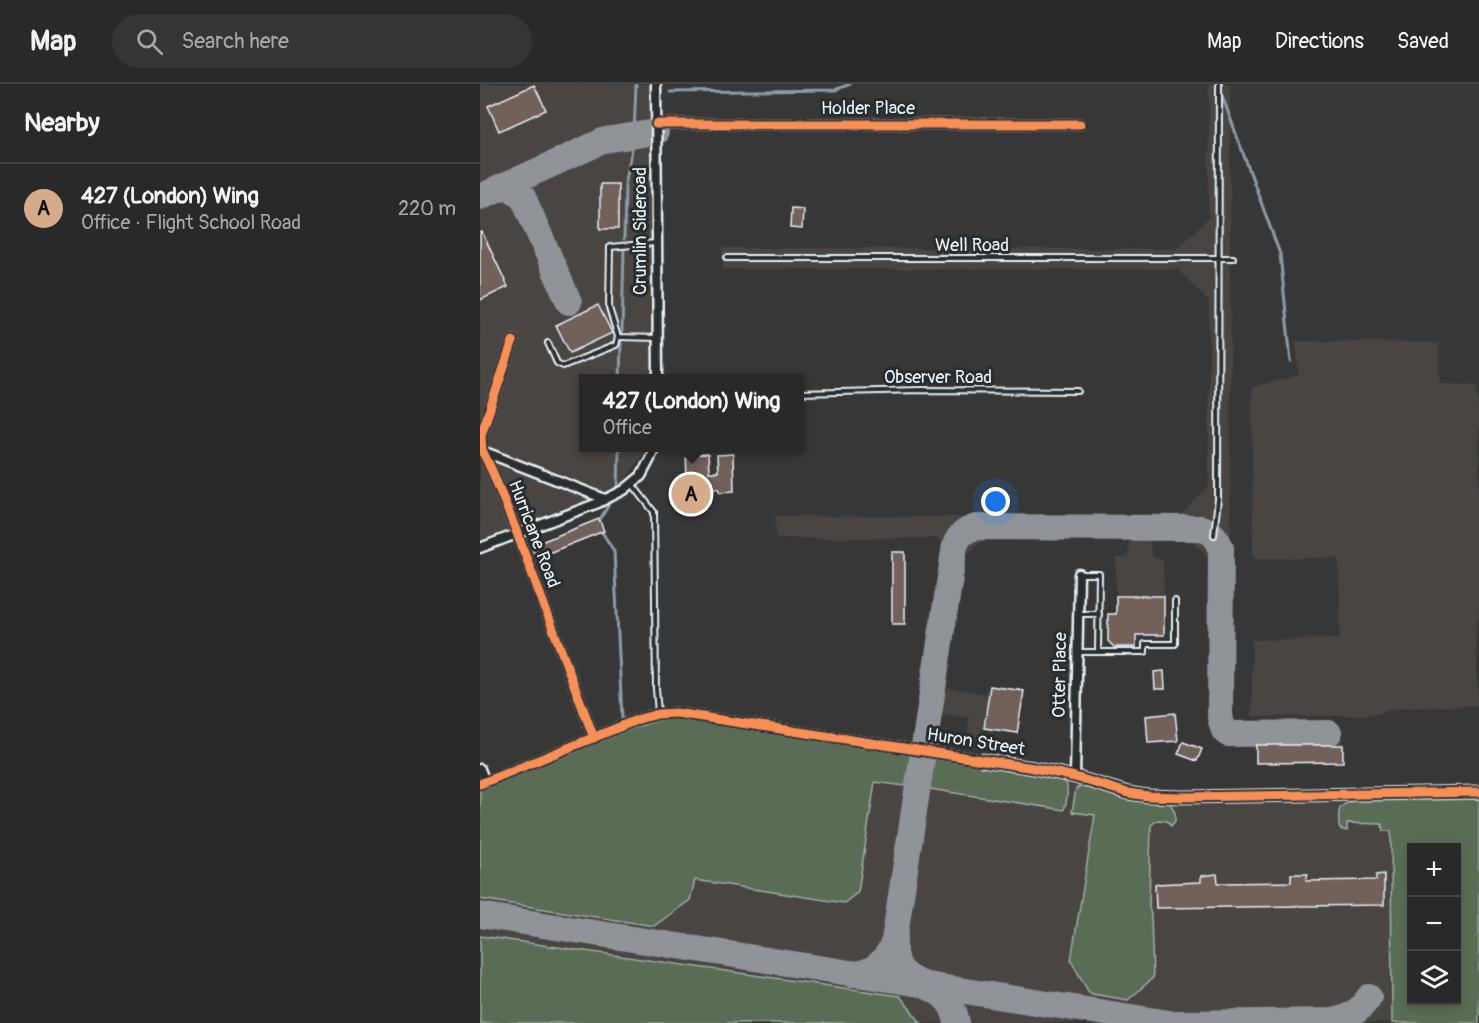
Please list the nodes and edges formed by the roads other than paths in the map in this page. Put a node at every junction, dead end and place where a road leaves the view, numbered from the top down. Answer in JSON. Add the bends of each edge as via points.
{"nodes":[{"id":1,"x":656,"y":84,"type":"edge"},
{"id":2,"x":1219,"y":84,"type":"edge"},
{"id":3,"x":656,"y":124,"type":"junction"},
{"id":4,"x":1080,"y":124,"type":"dead end"},
{"id":5,"x":657,"y":243,"type":"junction"},
{"id":6,"x":728,"y":258,"type":"dead end"},
{"id":7,"x":1218,"y":258,"type":"junction"},
{"id":8,"x":1233,"y":258,"type":"dead end"},
{"id":9,"x":942,"y":259,"type":"dead end"},
{"id":10,"x":618,"y":337,"type":"junction"},
{"id":11,"x":658,"y":338,"type":"junction"},
{"id":12,"x":513,"y":341,"type":"dead end"},
{"id":13,"x":548,"y":343,"type":"dead end"},
{"id":14,"x":658,"y":374,"type":"edge"},
{"id":15,"x":1078,"y":391,"type":"dead end"},
{"id":16,"x":804,"y":393,"type":"edge"},
{"id":17,"x":481,"y":450,"type":"edge"},
{"id":18,"x":652,"y":452,"type":"edge"},
{"id":19,"x":632,"y":483,"type":"junction"},
{"id":20,"x":605,"y":500,"type":"junction"},
{"id":21,"x":517,"y":533,"type":"junction"},
{"id":22,"x":1214,"y":535,"type":"dead end"},
{"id":23,"x":480,"y":548,"type":"edge"},
{"id":24,"x":1079,"y":573,"type":"joint"},
{"id":25,"x":1175,"y":602,"type":"dead end"},
{"id":26,"x":1078,"y":614,"type":"junction"},
{"id":27,"x":1099,"y":614,"type":"junction"},
{"id":28,"x":1077,"y":652,"type":"junction"},
{"id":29,"x":1098,"y":652,"type":"junction"},
{"id":30,"x":658,"y":714,"type":"junction"},
{"id":31,"x":594,"y":738,"type":"junction"},
{"id":32,"x":982,"y":760,"type":"joint"},
{"id":33,"x":480,"y":769,"type":"edge"},
{"id":34,"x":1075,"y":777,"type":"junction"},
{"id":35,"x":482,"y":783,"type":"edge"},
{"id":36,"x":1479,"y":792,"type":"edge"}],
"edges":[{"from":1,"to":3,"type":"street","name":"Crumlin Sideroad"},
{"from":2,"to":7,"type":"lane"},
{"from":3,"to":4,"type":"street","name":"Holder Place"},
{"from":3,"to":5,"type":"street","name":"Crumlin Sideroad"},
{"from":5,"to":10,"type":"lane","via":[[610,247],[609,308]]},
{"from":5,"to":11,"type":"street","name":"Crumlin Sideroad"},
{"from":6,"to":7,"type":"lane","name":"Well Road"},
{"from":7,"to":8,"type":"lane"},
{"from":7,"to":9,"type":"lane"},
{"from":7,"to":22,"type":"lane","via":[[1218,499]]},
{"from":10,"to":11,"type":"lane"},
{"from":10,"to":13,"type":"lane","via":[[616,345],[563,366],[557,363]]},
{"from":11,"to":14,"type":"street","name":"Crumlin Sideroad"},
{"from":12,"to":17,"type":"street","via":[[482,435]]},
{"from":15,"to":16,"type":"lane","name":"Observer Road"},
{"from":17,"to":20,"type":"street"},
{"from":17,"to":21,"type":"street","name":"Hurricane Road"},
{"from":18,"to":19,"type":"street","via":[[641,476]]},
{"from":19,"to":20,"type":"street"},
{"from":19,"to":30,"type":"lane","via":[[654,512]]},
{"from":20,"to":21,"type":"street"},
{"from":21,"to":23,"type":"street"},
{"from":21,"to":31,"type":"street","name":"Hurricane Road"},
{"from":24,"to":26,"type":"street","name":"Otter Place"},
{"from":24,"to":27,"type":"lane","via":[[1099,574]]},
{"from":25,"to":29,"type":"lane","via":[[1175,644],[1145,644],[1145,652]]},
{"from":26,"to":27,"type":"lane"},
{"from":26,"to":28,"type":"street","name":"Otter Place"},
{"from":27,"to":29,"type":"lane"},
{"from":28,"to":29,"type":"lane"},
{"from":28,"to":34,"type":"street","name":"Otter Place"},
{"from":30,"to":31,"type":"street","name":"Huron Street"},
{"from":30,"to":32,"type":"street","name":"Huron Street","via":[[688,715]]},
{"from":31,"to":35,"type":"street","name":"Huron Street"},
{"from":32,"to":34,"type":"street","name":"Huron Street"},
{"from":33,"to":35,"type":"street"},
{"from":34,"to":36,"type":"street","name":"Huron Street","via":[[1148,796]]}]}
